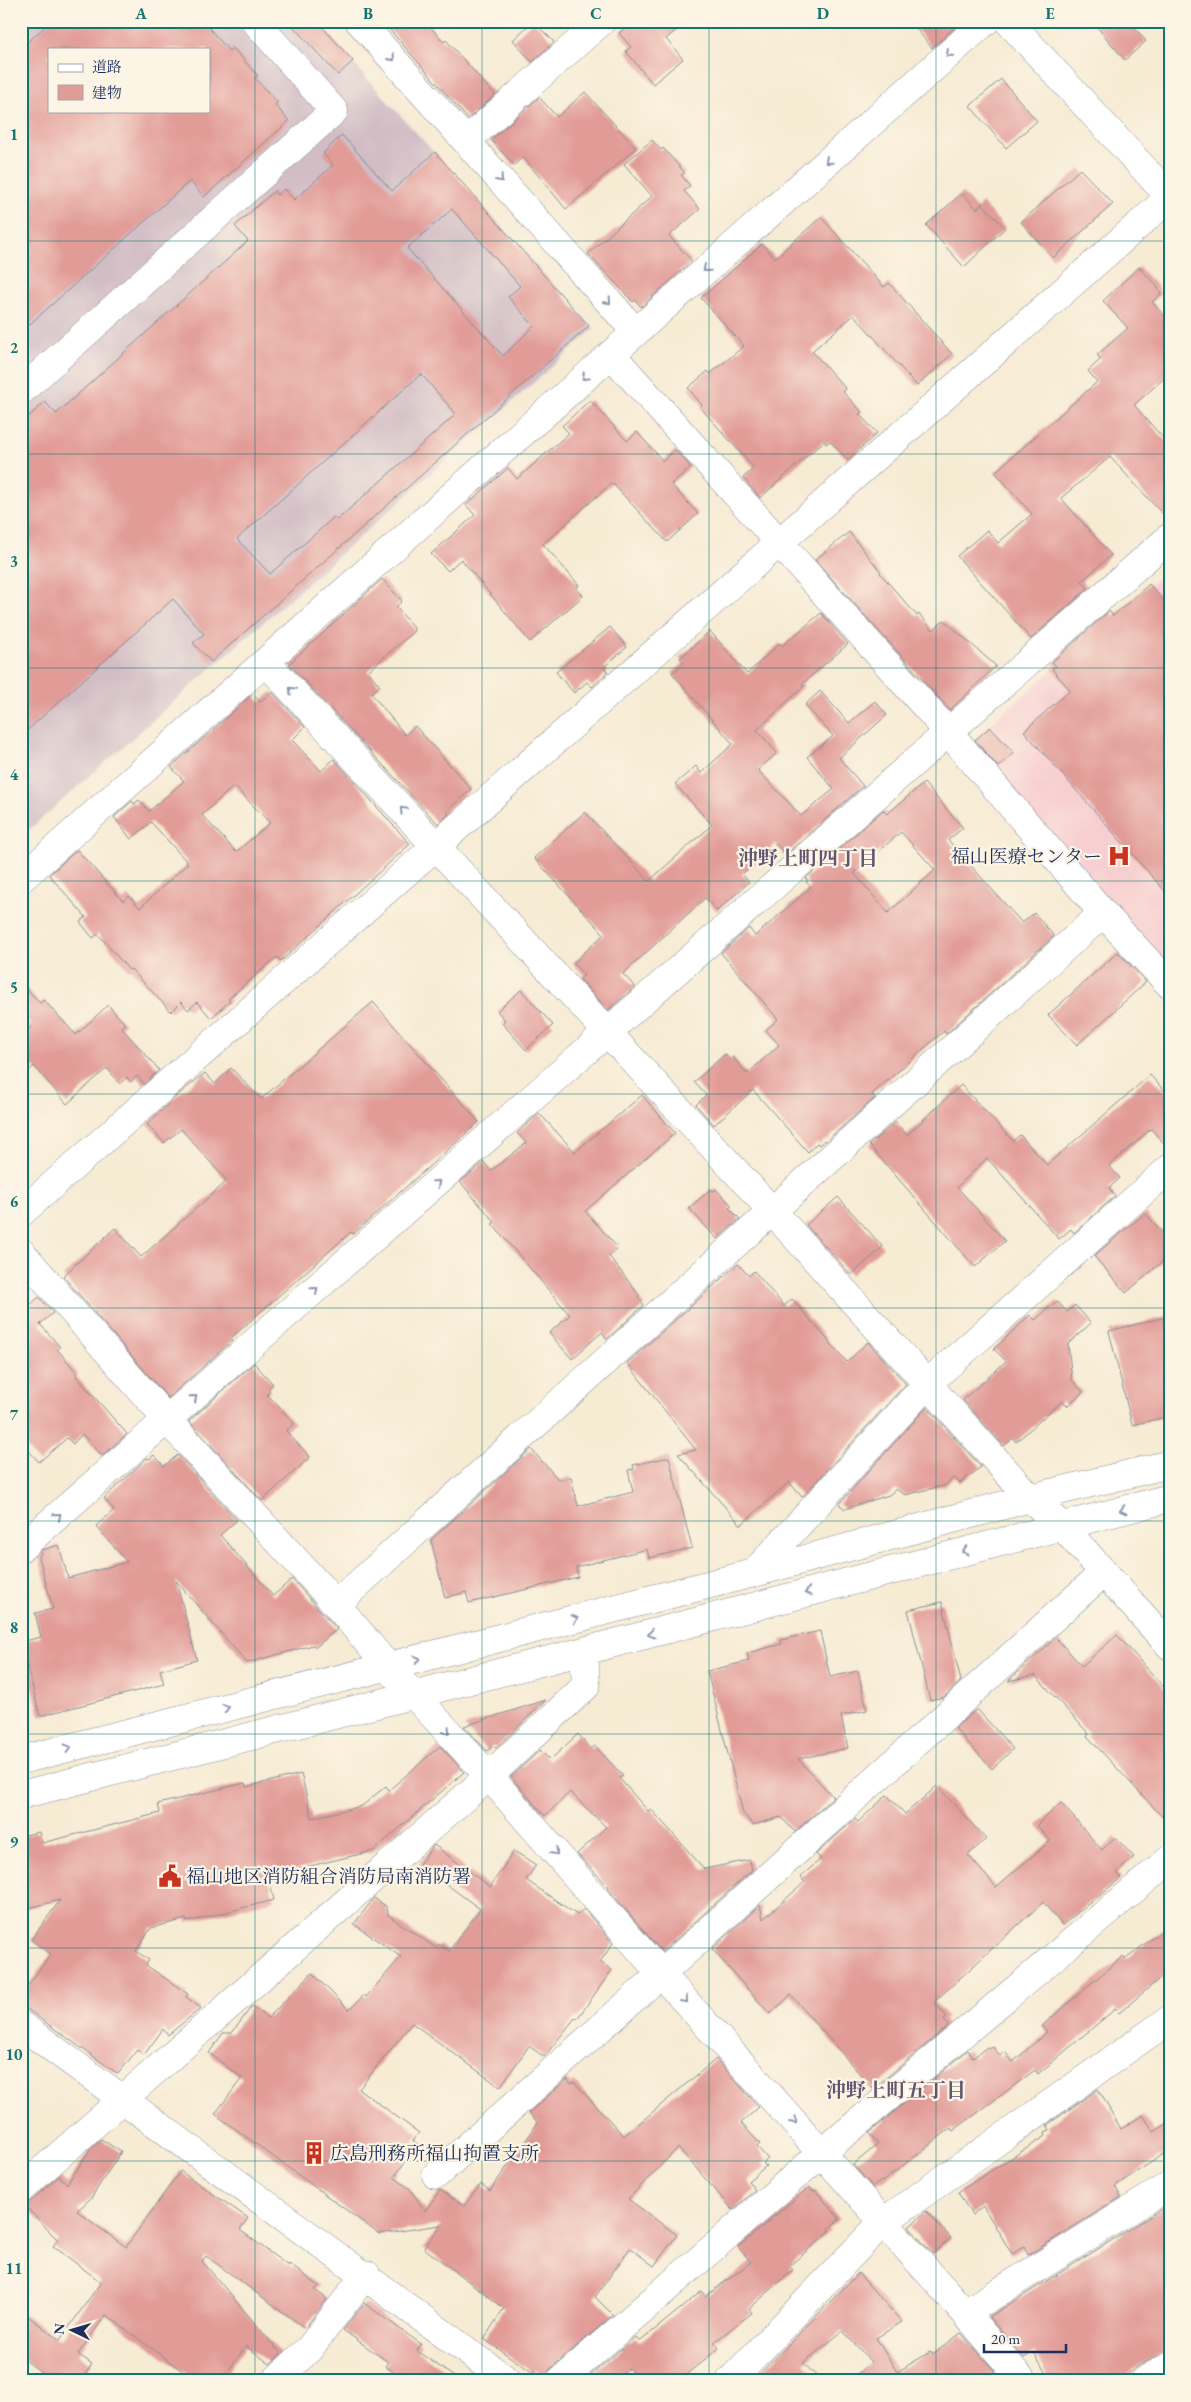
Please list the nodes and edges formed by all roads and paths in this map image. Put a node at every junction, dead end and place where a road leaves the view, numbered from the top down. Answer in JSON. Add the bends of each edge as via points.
{"nodes":[{"id":1,"x":255,"y":21,"type":"edge"},
{"id":2,"x":359,"y":21,"type":"edge"},
{"id":3,"x":602,"y":21,"type":"edge"},
{"id":4,"x":986,"y":21,"type":"edge"},
{"id":5,"x":1008,"y":21,"type":"edge"},
{"id":6,"x":466,"y":141,"type":"junction"},
{"id":7,"x":1170,"y":197,"type":"edge"},
{"id":8,"x":635,"y":332,"type":"junction"},
{"id":9,"x":611,"y":354,"type":"junction"},
{"id":10,"x":21,"y":391,"type":"edge"},
{"id":11,"x":1170,"y":537,"type":"edge"},
{"id":12,"x":778,"y":543,"type":"junction"},
{"id":13,"x":266,"y":662,"type":"junction"},
{"id":14,"x":949,"y":733,"type":"junction"},
{"id":15,"x":436,"y":845,"type":"junction"},
{"id":16,"x":21,"y":879,"type":"edge"},
{"id":17,"x":1103,"y":914,"type":"junction"},
{"id":18,"x":1170,"y":985,"type":"edge"},
{"id":19,"x":607,"y":1032,"type":"junction"},
{"id":20,"x":1170,"y":1168,"type":"edge"},
{"id":21,"x":773,"y":1212,"type":"junction"},
{"id":22,"x":21,"y":1213,"type":"edge"},
{"id":23,"x":21,"y":1252,"type":"edge"},
{"id":24,"x":928,"y":1382,"type":"junction"},
{"id":25,"x":168,"y":1421,"type":"junction"},
{"id":26,"x":1170,"y":1464,"type":"edge"},
{"id":27,"x":1030,"y":1498,"type":"junction"},
{"id":28,"x":1170,"y":1498,"type":"edge"},
{"id":29,"x":1062,"y":1526,"type":"junction"},
{"id":30,"x":21,"y":1548,"type":"edge"},
{"id":31,"x":754,"y":1573,"type":"junction"},
{"id":32,"x":1103,"y":1574,"type":"junction"},
{"id":33,"x":336,"y":1604,"type":"junction"},
{"id":34,"x":1170,"y":1646,"type":"edge"},
{"id":35,"x":584,"y":1651,"type":"junction"},
{"id":36,"x":388,"y":1667,"type":"junction"},
{"id":37,"x":414,"y":1695,"type":"junction"},
{"id":38,"x":21,"y":1760,"type":"edge"},
{"id":39,"x":488,"y":1776,"type":"junction"},
{"id":40,"x":21,"y":1795,"type":"edge"},
{"id":41,"x":1170,"y":1859,"type":"edge"},
{"id":42,"x":662,"y":1974,"type":"junction"},
{"id":43,"x":1170,"y":2019,"type":"edge"},
{"id":44,"x":21,"y":2025,"type":"edge"},
{"id":45,"x":124,"y":2098,"type":"junction"},
{"id":46,"x":823,"y":2152,"type":"junction"},
{"id":47,"x":436,"y":2175,"type":"dead end"},
{"id":48,"x":1170,"y":2185,"type":"edge"},
{"id":49,"x":21,"y":2189,"type":"edge"},
{"id":50,"x":884,"y":2222,"type":"junction"},
{"id":51,"x":366,"y":2274,"type":"junction"},
{"id":52,"x":965,"y":2313,"type":"junction"},
{"id":53,"x":1170,"y":2366,"type":"edge"},
{"id":54,"x":275,"y":2381,"type":"edge"},
{"id":55,"x":508,"y":2381,"type":"edge"},
{"id":56,"x":560,"y":2381,"type":"edge"},
{"id":57,"x":730,"y":2381,"type":"edge"},
{"id":58,"x":1023,"y":2381,"type":"edge"},
{"id":59,"x":1144,"y":2381,"type":"edge"}],
"edges":[{"from":1,"to":10,"type":"street","via":[[334,111]]},
{"from":2,"to":6,"type":"street","one_way":true},
{"from":3,"to":6,"type":"street"},
{"from":4,"to":8,"type":"street","one_way":true},
{"from":5,"to":7,"type":"street"},
{"from":6,"to":8,"type":"street","one_way":true},
{"from":7,"to":12,"type":"street"},
{"from":8,"to":9,"type":"street"},
{"from":9,"to":12,"type":"street"},
{"from":9,"to":13,"type":"street","one_way":true},
{"from":11,"to":14,"type":"street"},
{"from":12,"to":14,"type":"street"},
{"from":12,"to":15,"type":"street"},
{"from":15,"to":13,"type":"street","one_way":true},
{"from":13,"to":16,"type":"street"},
{"from":14,"to":17,"type":"street"},
{"from":14,"to":19,"type":"street"},
{"from":15,"to":19,"type":"street"},
{"from":15,"to":22,"type":"street"},
{"from":17,"to":18,"type":"street"},
{"from":17,"to":21,"type":"street"},
{"from":19,"to":21,"type":"street"},
{"from":25,"to":19,"type":"street","one_way":true},
{"from":20,"to":24,"type":"street"},
{"from":21,"to":24,"type":"street"},
{"from":21,"to":33,"type":"street"},
{"from":23,"to":25,"type":"street"},
{"from":24,"to":27,"type":"street"},
{"from":24,"to":31,"type":"street"},
{"from":30,"to":25,"type":"street","one_way":true},
{"from":25,"to":33,"type":"street"},
{"from":26,"to":27,"type":"street"},
{"from":27,"to":29,"type":"street"},
{"from":27,"to":31,"type":"street"},
{"from":28,"to":29,"type":"street","one_way":true},
{"from":29,"to":32,"type":"street"},
{"from":29,"to":35,"type":"street","one_way":true},
{"from":36,"to":31,"type":"street","one_way":true},
{"from":32,"to":34,"type":"street"},
{"from":32,"to":42,"type":"street"},
{"from":33,"to":36,"type":"street"},
{"from":35,"to":37,"type":"street"},
{"from":35,"to":39,"type":"street","via":[[586,1686]]},
{"from":36,"to":37,"type":"street"},
{"from":38,"to":36,"type":"street","one_way":true},
{"from":37,"to":39,"type":"street","one_way":true},
{"from":37,"to":40,"type":"street"},
{"from":39,"to":42,"type":"street","one_way":true},
{"from":39,"to":45,"type":"street"},
{"from":41,"to":46,"type":"street"},
{"from":42,"to":46,"type":"street","one_way":true},
{"from":42,"to":47,"type":"street"},
{"from":43,"to":50,"type":"street"},
{"from":44,"to":45,"type":"street"},
{"from":45,"to":49,"type":"street"},
{"from":45,"to":51,"type":"street"},
{"from":46,"to":50,"type":"street"},
{"from":46,"to":56,"type":"street"},
{"from":48,"to":52,"type":"street"},
{"from":50,"to":52,"type":"street"},
{"from":50,"to":57,"type":"street"},
{"from":51,"to":54,"type":"street","via":[[309,2348]]},
{"from":51,"to":55,"type":"street"},
{"from":52,"to":58,"type":"street"},
{"from":53,"to":59,"type":"street"}]}
